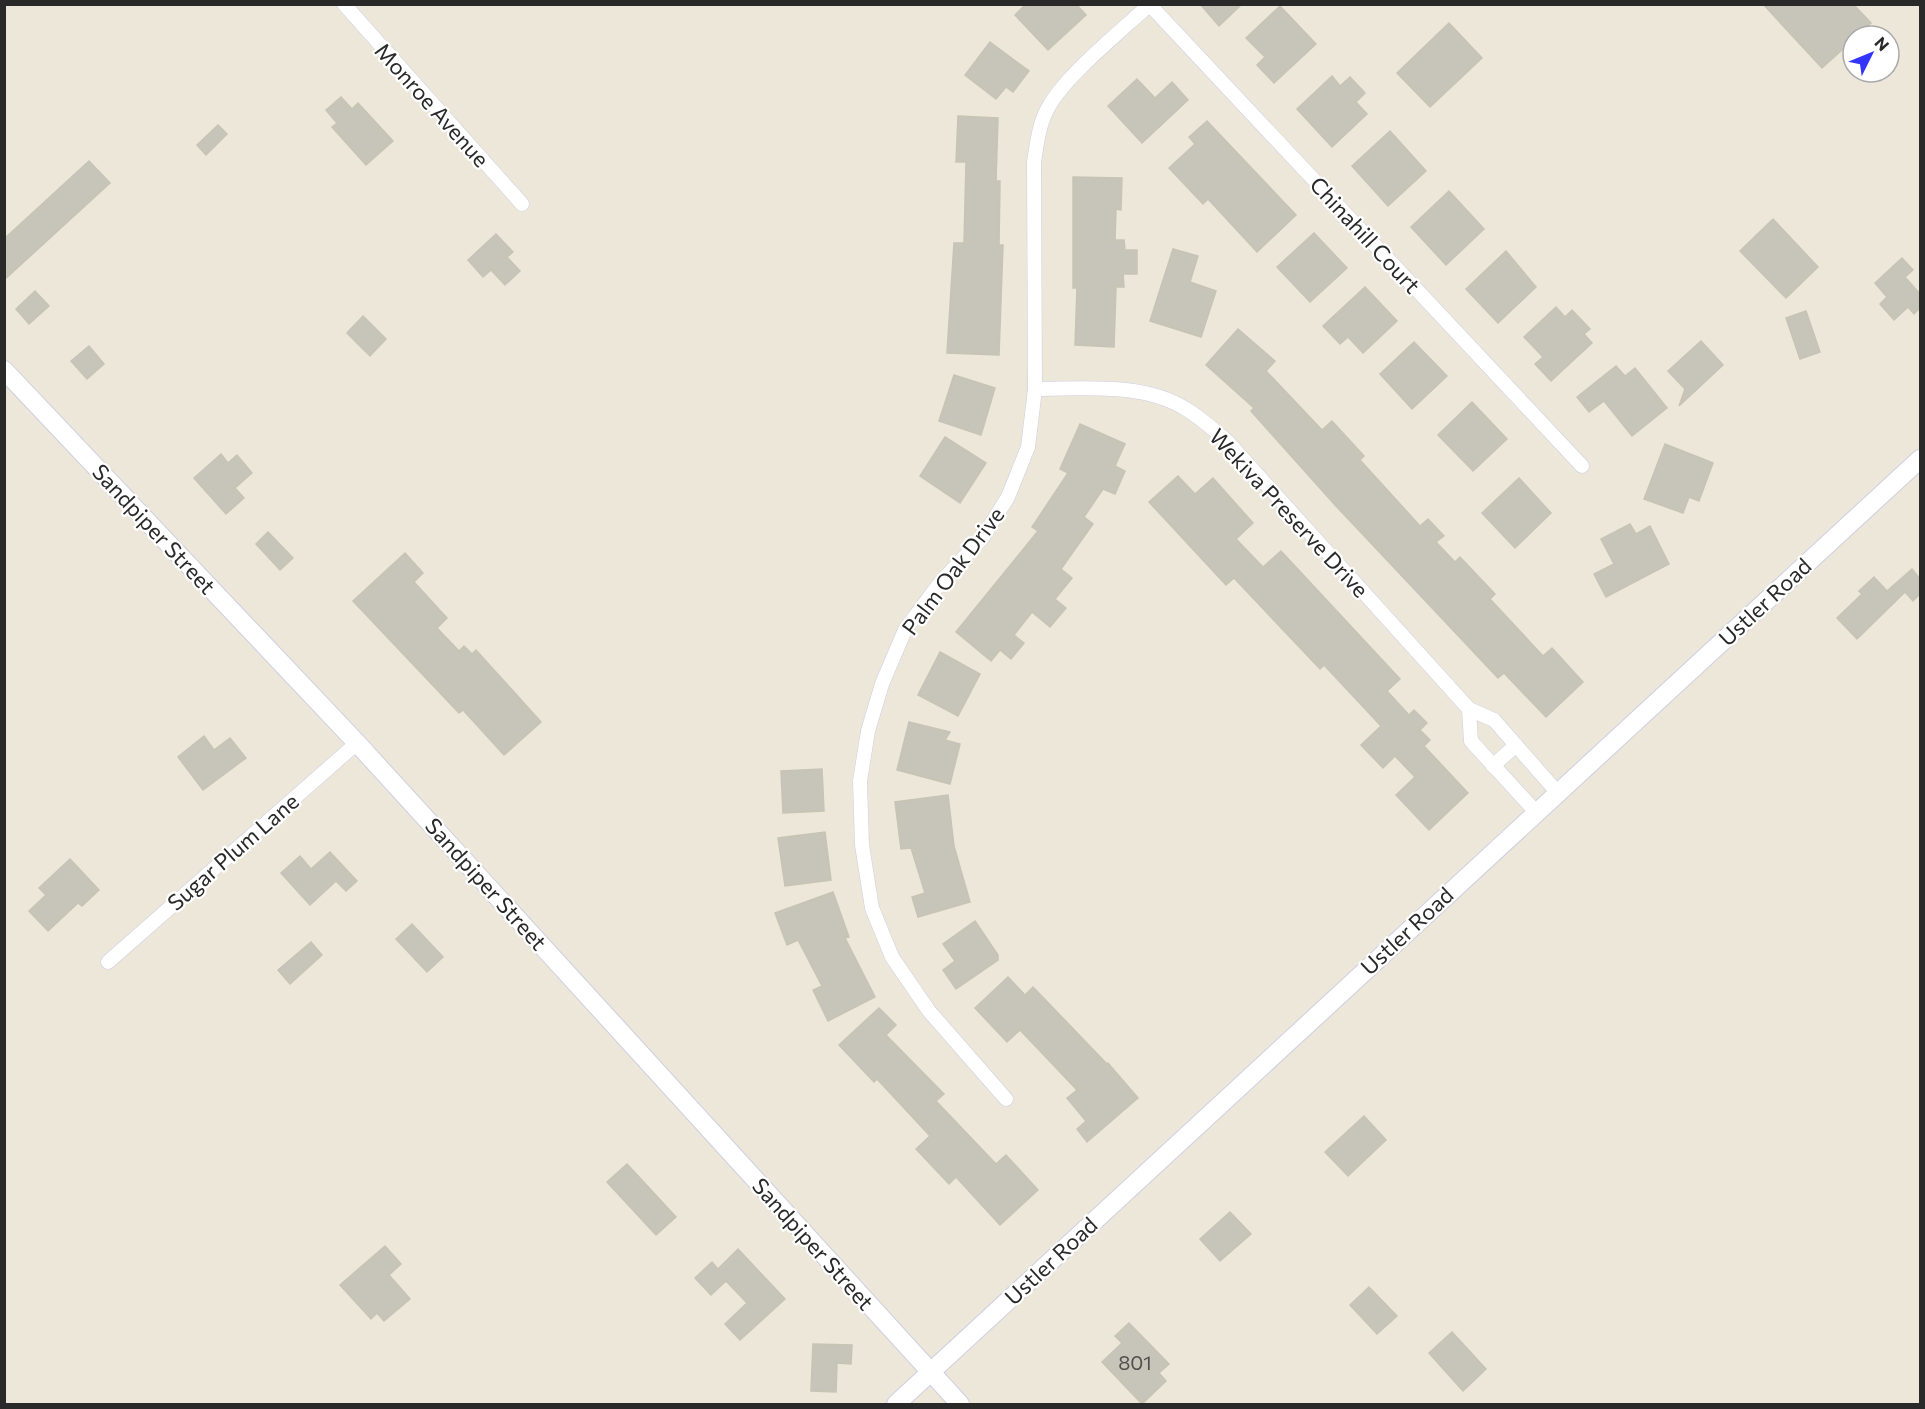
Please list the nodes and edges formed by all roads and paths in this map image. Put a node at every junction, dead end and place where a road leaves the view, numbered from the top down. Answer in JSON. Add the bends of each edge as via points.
{"nodes":[{"id":1,"x":344,"y":4,"type":"edge"},
{"id":2,"x":1149,"y":5,"type":"edge"},
{"id":3,"x":522,"y":204,"type":"dead end"},
{"id":4,"x":4,"y":370,"type":"edge"},
{"id":5,"x":1035,"y":389,"type":"junction"},
{"id":6,"x":1920,"y":459,"type":"edge"},
{"id":7,"x":1582,"y":466,"type":"dead end"},
{"id":8,"x":1469,"y":709,"type":"junction"},
{"id":9,"x":357,"y":742,"type":"junction"},
{"id":10,"x":1516,"y":745,"type":"junction"},
{"id":11,"x":1493,"y":766,"type":"junction"},
{"id":12,"x":1557,"y":792,"type":"junction"},
{"id":13,"x":1536,"y":812,"type":"junction"},
{"id":14,"x":108,"y":962,"type":"dead end"},
{"id":15,"x":1006,"y":1099,"type":"dead end"},
{"id":16,"x":930,"y":1373,"type":"junction"},
{"id":17,"x":896,"y":1404,"type":"edge"},
{"id":18,"x":960,"y":1404,"type":"edge"}],
"edges":[{"from":1,"to":3,"type":"street","name":"Monroe Avenue"},
{"from":2,"to":5,"type":"street","name":"Palm Oak Drive","via":[[1063,86],[1038,133],[1034,162]]},
{"from":2,"to":7,"type":"street","name":"Chinahill Court"},
{"from":4,"to":9,"type":"street","name":"Sandpiper Street"},
{"from":5,"to":8,"type":"street","name":"Wekiva Preserve Drive","via":[[1154,394],[1186,409],[1227,441]]},
{"from":5,"to":15,"type":"street","name":"Palm Oak Drive","via":[[1028,447],[1008,497],[983,537],[940,583],[905,630],[882,684],[860,781],[862,845],[872,908],[892,957],[929,1011]]},
{"from":6,"to":12,"type":"street","name":"Ustler Road"},
{"from":8,"to":10,"type":"street","name":"Wekiva Preserve Drive","via":[[1494,720]]},
{"from":8,"to":11,"type":"street","via":[[1471,741]]},
{"from":9,"to":14,"type":"street","name":"Sugar Plum Lane"},
{"from":9,"to":16,"type":"street","name":"Sandpiper Street"},
{"from":10,"to":11,"type":"street"},
{"from":10,"to":12,"type":"street","name":"Wekiva Preserve Drive"},
{"from":11,"to":13,"type":"street"},
{"from":12,"to":13,"type":"street","name":"Ustler Road"},
{"from":13,"to":16,"type":"street","name":"Ustler Road"},
{"from":16,"to":17,"type":"street","name":"Ustler Road"},
{"from":16,"to":18,"type":"street","name":"Sandpiper Street"}]}
